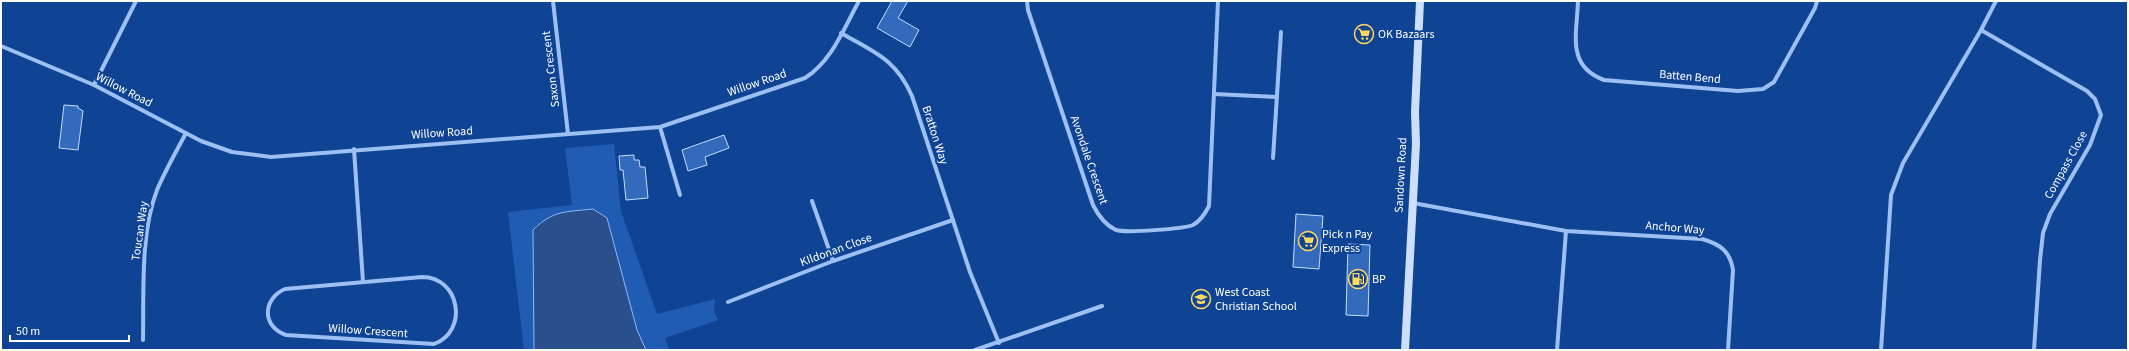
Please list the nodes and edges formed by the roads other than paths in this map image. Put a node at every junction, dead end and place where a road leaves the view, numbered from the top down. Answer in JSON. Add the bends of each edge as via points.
{"nodes":[{"id":1,"x":136,"y":1,"type":"edge"},
{"id":2,"x":553,"y":1,"type":"edge"},
{"id":3,"x":859,"y":1,"type":"edge"},
{"id":4,"x":1027,"y":1,"type":"edge"},
{"id":5,"x":1218,"y":1,"type":"edge"},
{"id":6,"x":1420,"y":1,"type":"edge"},
{"id":7,"x":1578,"y":1,"type":"edge"},
{"id":8,"x":1817,"y":1,"type":"edge"},
{"id":9,"x":1996,"y":1,"type":"edge"},
{"id":10,"x":1981,"y":30,"type":"junction"},
{"id":11,"x":1281,"y":32,"type":"dead end"},
{"id":12,"x":841,"y":33,"type":"junction"},
{"id":13,"x":1,"y":46,"type":"edge"},
{"id":14,"x":94,"y":85,"type":"junction"},
{"id":15,"x":1214,"y":94,"type":"junction"},
{"id":16,"x":1277,"y":97,"type":"junction"},
{"id":17,"x":660,"y":127,"type":"junction"},
{"id":18,"x":186,"y":133,"type":"junction"},
{"id":19,"x":568,"y":134,"type":"junction"},
{"id":20,"x":354,"y":149,"type":"junction"},
{"id":21,"x":1273,"y":158,"type":"dead end"},
{"id":22,"x":680,"y":195,"type":"dead end"},
{"id":23,"x":812,"y":201,"type":"dead end"},
{"id":24,"x":1413,"y":203,"type":"junction"},
{"id":25,"x":953,"y":220,"type":"junction"},
{"id":26,"x":1566,"y":231,"type":"junction"},
{"id":27,"x":833,"y":261,"type":"junction"},
{"id":28,"x":363,"y":282,"type":"junction"},
{"id":29,"x":728,"y":302,"type":"dead end"},
{"id":30,"x":1102,"y":306,"type":"dead end"},
{"id":31,"x":143,"y":340,"type":"dead end"},
{"id":32,"x":999,"y":342,"type":"junction"},
{"id":33,"x":975,"y":350,"type":"edge"},
{"id":34,"x":1405,"y":350,"type":"edge"},
{"id":35,"x":1557,"y":350,"type":"edge"},
{"id":36,"x":1728,"y":350,"type":"edge"},
{"id":37,"x":1881,"y":350,"type":"edge"},
{"id":38,"x":2034,"y":350,"type":"edge"}],
"edges":[{"from":1,"to":14,"type":"street"},
{"from":2,"to":19,"type":"street","name":"Saxon Crescent"},
{"from":3,"to":12,"type":"street","name":"Willow Road"},
{"from":4,"to":15,"type":"street","name":"Avondale Crescent","via":[[1093,205],[1099,216],[1115,229],[1124,231],[1186,227],[1204,216],[1210,201]]},
{"from":5,"to":15,"type":"street","name":"Avondale Crescent"},
{"from":6,"to":24,"type":"street","name":"Sandown Road"},
{"from":7,"to":8,"type":"street","name":"Batten Bend","via":[[1577,54],[1585,70],[1597,78],[1746,91],[1763,89],[1778,77]]},
{"from":9,"to":10,"type":"street"},
{"from":10,"to":37,"type":"street","via":[[1896,179],[1891,195]]},
{"from":10,"to":38,"type":"street","name":"Compass Close","via":[[2087,91],[2095,98],[2101,115],[2090,145],[2050,214],[2043,233]]},
{"from":11,"to":16,"type":"street"},
{"from":12,"to":17,"type":"street","name":"Willow Road","via":[[822,65],[805,78]]},
{"from":12,"to":25,"type":"street","name":"Bratton Way","via":[[881,56],[894,66],[904,79]]},
{"from":13,"to":14,"type":"street","name":"Willow Road"},
{"from":14,"to":18,"type":"street","name":"Willow Road"},
{"from":15,"to":16,"type":"street"},
{"from":16,"to":21,"type":"street"},
{"from":17,"to":19,"type":"street","name":"Willow Road"},
{"from":17,"to":22,"type":"street"},
{"from":18,"to":20,"type":"street","name":"Willow Road","via":[[216,147],[251,155],[292,156]]},
{"from":18,"to":31,"type":"street","name":"Toucan Way","via":[[157,190],[151,211],[145,263]]},
{"from":19,"to":20,"type":"street","name":"Willow Road"},
{"from":20,"to":28,"type":"street"},
{"from":23,"to":27,"type":"street"},
{"from":24,"to":26,"type":"street","name":"Anchor Way"},
{"from":24,"to":34,"type":"street","name":"Sandown Road"},
{"from":25,"to":27,"type":"street","name":"KIldonan Close"},
{"from":25,"to":32,"type":"street","name":"Bratton Way","via":[[970,272]]},
{"from":26,"to":35,"type":"street"},
{"from":26,"to":36,"type":"street","name":"Anchor Way","via":[[1702,239],[1720,246],[1730,256],[1733,270]]},
{"from":27,"to":29,"type":"street","name":"KIldonan Close"},
{"from":28,"to":28,"type":"street","name":"Willow Crescent","via":[[435,278],[449,289],[454,300],[456,319],[452,331],[441,341],[426,345],[286,335],[276,330],[269,320],[267,308],[270,301],[273,296],[285,289]]},
{"from":30,"to":32,"type":"street"},
{"from":32,"to":33,"type":"street"}]}
